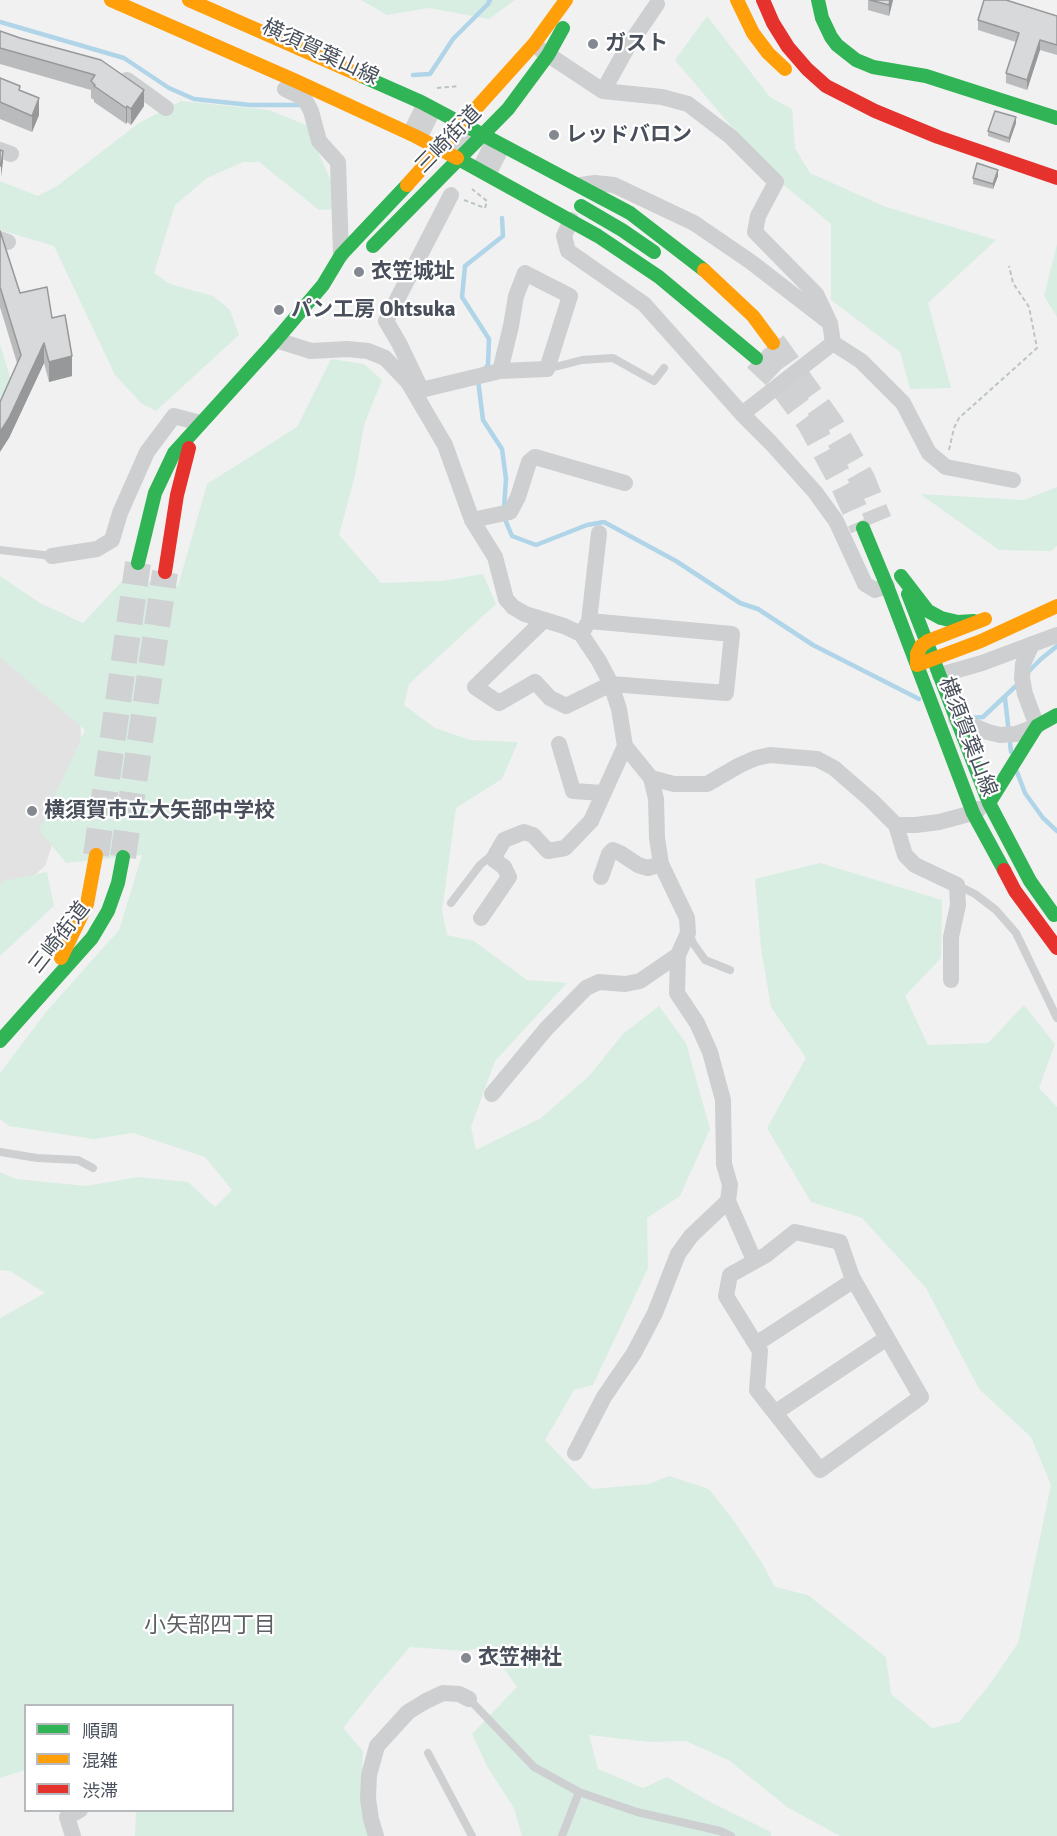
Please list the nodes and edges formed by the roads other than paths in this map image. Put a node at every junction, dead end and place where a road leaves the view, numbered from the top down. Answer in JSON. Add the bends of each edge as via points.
{"nodes":[{"id":1,"x":95,"y":0,"type":"edge"},
{"id":2,"x":111,"y":0,"type":"edge"},
{"id":3,"x":189,"y":0,"type":"edge"},
{"id":4,"x":566,"y":0,"type":"edge"},
{"id":5,"x":576,"y":0,"type":"edge"},
{"id":6,"x":737,"y":0,"type":"edge"},
{"id":7,"x":762,"y":0,"type":"edge"},
{"id":8,"x":777,"y":0,"type":"edge"},
{"id":9,"x":818,"y":0,"type":"edge"},
{"id":10,"x":657,"y":4,"type":"dead end"},
{"id":11,"x":534,"y":44,"type":"junction"},
{"id":12,"x":811,"y":53,"type":"dead end"},
{"id":13,"x":548,"y":55,"type":"junction"},
{"id":14,"x":113,"y":71,"type":"edge"},
{"id":15,"x":926,"y":76,"type":"junction"},
{"id":16,"x":880,"y":84,"type":"dead end"},
{"id":17,"x":603,"y":91,"type":"junction"},
{"id":18,"x":166,"y":108,"type":"dead end"},
{"id":19,"x":1057,"y":118,"type":"edge"},
{"id":20,"x":464,"y":123,"type":"junction"},
{"id":21,"x":484,"y":134,"type":"junction"},
{"id":22,"x":938,"y":137,"type":"junction"},
{"id":23,"x":441,"y":149,"type":"junction"},
{"id":24,"x":460,"y":159,"type":"junction"},
{"id":25,"x":1057,"y":178,"type":"edge"},
{"id":26,"x":580,"y":185,"type":"junction"},
{"id":27,"x":451,"y":195,"type":"road end"},
{"id":28,"x":569,"y":200,"type":"dead end"},
{"id":29,"x":571,"y":220,"type":"junction"},
{"id":30,"x":661,"y":257,"type":"dead end"},
{"id":31,"x":351,"y":260,"type":"junction"},
{"id":32,"x":830,"y":323,"type":"junction"},
{"id":33,"x":276,"y":340,"type":"junction"},
{"id":34,"x":833,"y":343,"type":"junction"},
{"id":35,"x":664,"y":368,"type":"dead end"},
{"id":36,"x":547,"y":369,"type":"junction"},
{"id":37,"x":500,"y":371,"type":"junction"},
{"id":38,"x":419,"y":393,"type":"junction"},
{"id":39,"x":742,"y":414,"type":"junction"},
{"id":40,"x":200,"y":423,"type":"junction"},
{"id":41,"x":1013,"y":480,"type":"dead end"},
{"id":42,"x":625,"y":483,"type":"dead end"},
{"id":43,"x":472,"y":520,"type":"junction"},
{"id":44,"x":863,"y":528,"type":"tunnel mouth"},
{"id":45,"x":598,"y":533,"type":"dead end"},
{"id":46,"x":0,"y":550,"type":"edge"},
{"id":47,"x":52,"y":556,"type":"joint"},
{"id":48,"x":138,"y":563,"type":"tunnel mouth"},
{"id":49,"x":165,"y":572,"type":"tunnel mouth"},
{"id":50,"x":887,"y":586,"type":"junction"},
{"id":51,"x":1057,"y":606,"type":"edge"},
{"id":52,"x":544,"y":620,"type":"junction"},
{"id":53,"x":585,"y":628,"type":"junction"},
{"id":54,"x":1057,"y":635,"type":"edge"},
{"id":55,"x":928,"y":641,"type":"junction"},
{"id":56,"x":1032,"y":644,"type":"junction"},
{"id":57,"x":934,"y":658,"type":"junction"},
{"id":58,"x":917,"y":665,"type":"junction"},
{"id":59,"x":940,"y":675,"type":"junction"},
{"id":60,"x":610,"y":684,"type":"junction"},
{"id":61,"x":1057,"y":715,"type":"edge"},
{"id":62,"x":956,"y":719,"type":"junction"},
{"id":63,"x":1036,"y":726,"type":"junction"},
{"id":64,"x":559,"y":744,"type":"dead end"},
{"id":65,"x":625,"y":746,"type":"junction"},
{"id":66,"x":651,"y":778,"type":"junction"},
{"id":67,"x":603,"y":794,"type":"junction"},
{"id":68,"x":989,"y":803,"type":"junction"},
{"id":69,"x":973,"y":813,"type":"junction"},
{"id":70,"x":896,"y":825,"type":"junction"},
{"id":71,"x":96,"y":855,"type":"tunnel mouth"},
{"id":72,"x":123,"y":857,"type":"tunnel mouth"},
{"id":73,"x":493,"y":859,"type":"junction"},
{"id":74,"x":662,"y":864,"type":"junction"},
{"id":75,"x":601,"y":877,"type":"dead end"},
{"id":76,"x":957,"y":885,"type":"junction"},
{"id":77,"x":451,"y":903,"type":"dead end"},
{"id":78,"x":87,"y":904,"type":"junction"},
{"id":79,"x":108,"y":911,"type":"junction"},
{"id":80,"x":481,"y":918,"type":"dead end"},
{"id":81,"x":1057,"y":920,"type":"edge"},
{"id":82,"x":688,"y":933,"type":"junction"},
{"id":83,"x":1057,"y":948,"type":"edge"},
{"id":84,"x":678,"y":955,"type":"junction"},
{"id":85,"x":730,"y":970,"type":"dead end"},
{"id":86,"x":951,"y":980,"type":"dead end"},
{"id":87,"x":31,"y":1007,"type":"junction"},
{"id":88,"x":1057,"y":1018,"type":"edge"},
{"id":89,"x":0,"y":1041,"type":"edge"},
{"id":90,"x":492,"y":1094,"type":"dead end"},
{"id":91,"x":0,"y":1152,"type":"edge"},
{"id":92,"x":93,"y":1168,"type":"dead end"},
{"id":93,"x":728,"y":1201,"type":"junction"},
{"id":94,"x":754,"y":1260,"type":"junction"},
{"id":95,"x":854,"y":1280,"type":"junction"},
{"id":96,"x":887,"y":1338,"type":"junction"},
{"id":97,"x":756,"y":1344,"type":"junction"},
{"id":98,"x":776,"y":1412,"type":"junction"},
{"id":99,"x":575,"y":1453,"type":"dead end"},
{"id":100,"x":469,"y":1699,"type":"joint"},
{"id":101,"x":428,"y":1753,"type":"dead end"},
{"id":102,"x":579,"y":1792,"type":"junction"},
{"id":103,"x":76,"y":1812,"type":"edge"},
{"id":104,"x":74,"y":1836,"type":"edge"},
{"id":105,"x":376,"y":1836,"type":"edge"},
{"id":106,"x":472,"y":1836,"type":"edge"},
{"id":107,"x":562,"y":1836,"type":"edge"},
{"id":108,"x":731,"y":1836,"type":"edge"}],
"edges":[{"from":1,"to":31,"type":"street","via":[[304,98],[320,141],[338,162]]},
{"from":2,"to":23,"type":"main road"},
{"from":3,"to":20,"type":"main road"},
{"from":4,"to":11,"type":"main road","name":"三崎街道"},
{"from":5,"to":13,"type":"main road","name":"三崎街道"},
{"from":6,"to":22,"type":"main road","via":[[753,33],[777,62],[807,85],[836,100]]},
{"from":7,"to":22,"type":"main road","via":[[788,47],[825,86]]},
{"from":8,"to":12,"type":"main road"},
{"from":9,"to":15,"type":"main road","via":[[831,37],[856,60],[873,67]]},
{"from":10,"to":17,"type":"street"},
{"from":11,"to":13,"type":"street"},
{"from":11,"to":20,"type":"main road","name":"三崎街道"},
{"from":13,"to":17,"type":"street"},
{"from":13,"to":21,"type":"main road","name":"三崎街道"},
{"from":14,"to":18,"type":"street"},
{"from":15,"to":16,"type":"main road"},
{"from":15,"to":19,"type":"main road"},
{"from":17,"to":32,"type":"street","via":[[688,104],[731,137],[776,182],[758,216],[755,232],[816,294]]},
{"from":20,"to":21,"type":"main road"},
{"from":20,"to":23,"type":"main road","name":"三崎街道"},
{"from":21,"to":24,"type":"main road","name":"三崎街道"},
{"from":21,"to":26,"type":"main road"},
{"from":22,"to":25,"type":"main road"},
{"from":23,"to":24,"type":"main road"},
{"from":23,"to":31,"type":"main road","name":"三崎街道"},
{"from":24,"to":29,"type":"main road"},
{"from":24,"to":31,"type":"main road","name":"三崎街道"},
{"from":26,"to":29,"type":"main road","via":[[630,213],[700,266],[753,316],[773,343],[719,307],[756,358],[658,277]]},
{"from":26,"to":32,"type":"street","via":[[614,185],[694,223]]},
{"from":27,"to":38,"type":"street","via":[[386,321],[399,342]]},
{"from":28,"to":30,"type":"main road"},
{"from":29,"to":39,"type":"street","via":[[564,236],[568,251],[644,304]]},
{"from":31,"to":33,"type":"main road","name":"三崎街道","via":[[323,285]]},
{"from":32,"to":34,"type":"street"},
{"from":33,"to":38,"type":"street","via":[[311,351],[368,351],[385,358]]},
{"from":33,"to":40,"type":"main road","name":"三崎街道"},
{"from":34,"to":39,"type":"street"},
{"from":34,"to":41,"type":"street","via":[[861,360],[903,403],[929,453],[946,467]]},
{"from":35,"to":36,"type":"lane","via":[[654,381],[613,358],[582,360]]},
{"from":36,"to":37,"type":"street"},
{"from":36,"to":37,"type":"street","via":[[570,296],[525,273],[516,296]]},
{"from":37,"to":38,"type":"street"},
{"from":38,"to":43,"type":"street","via":[[445,445]]},
{"from":39,"to":50,"type":"street","via":[[816,492],[836,521],[865,584],[875,590]]},
{"from":40,"to":47,"type":"street","via":[[174,416],[147,452],[112,540],[96,549]]},
{"from":40,"to":48,"type":"main road","name":"三崎街道","via":[[174,453],[155,493]]},
{"from":40,"to":49,"type":"main road","name":"三崎街道","via":[[185,457]]},
{"from":42,"to":43,"type":"street","via":[[535,457],[529,462],[519,497],[510,512]]},
{"from":43,"to":52,"type":"street","via":[[495,557],[506,599],[513,607]]},
{"from":44,"to":50,"type":"main road","name":"横須賀葉山線"},
{"from":45,"to":53,"type":"street"},
{"from":46,"to":47,"type":"lane"},
{"from":50,"to":58,"type":"main road","name":"横須賀葉山線"},
{"from":51,"to":57,"type":"main road"},
{"from":52,"to":53,"type":"street"},
{"from":52,"to":60,"type":"street","via":[[475,687],[499,703],[535,682],[550,698],[566,705]]},
{"from":53,"to":60,"type":"street"},
{"from":53,"to":60,"type":"street","via":[[732,634],[726,693]]},
{"from":54,"to":56,"type":"street"},
{"from":55,"to":55,"type":"main road","name":"横須賀葉山線","via":[[899,570],[928,611],[941,618],[971,622],[990,617]]},
{"from":55,"to":57,"type":"main road","name":"横須賀葉山線"},
{"from":55,"to":58,"type":"main road","via":[[917,654]]},
{"from":56,"to":59,"type":"street"},
{"from":56,"to":63,"type":"street","via":[[1022,678]]},
{"from":57,"to":58,"type":"main road"},
{"from":57,"to":59,"type":"main road","name":"横須賀葉山線"},
{"from":58,"to":69,"type":"main road","name":"横須賀葉山線"},
{"from":59,"to":62,"type":"main road","name":"横須賀葉山線"},
{"from":60,"to":65,"type":"street"},
{"from":61,"to":63,"type":"main road"},
{"from":62,"to":63,"type":"street","via":[[1000,735]]},
{"from":62,"to":68,"type":"main road","name":"横須賀葉山線"},
{"from":63,"to":68,"type":"main road"},
{"from":64,"to":67,"type":"street","via":[[573,791]]},
{"from":65,"to":66,"type":"street"},
{"from":65,"to":67,"type":"street"},
{"from":66,"to":70,"type":"street","via":[[674,784],[707,784],[756,758],[810,758],[834,768]]},
{"from":66,"to":74,"type":"street"},
{"from":67,"to":73,"type":"street","via":[[591,821],[565,848],[548,851],[533,835],[524,832],[504,840]]},
{"from":68,"to":69,"type":"street"},
{"from":68,"to":81,"type":"main road","name":"横須賀葉山線","via":[[1030,881]]},
{"from":69,"to":70,"type":"street","via":[[916,825]]},
{"from":69,"to":83,"type":"main road","name":"横須賀葉山線","via":[[1015,891]]},
{"from":70,"to":76,"type":"street","via":[[905,855]]},
{"from":71,"to":78,"type":"main road","name":"三崎街道"},
{"from":72,"to":79,"type":"main road","name":"三崎街道"},
{"from":73,"to":77,"type":"lane","via":[[480,865]]},
{"from":73,"to":80,"type":"street","via":[[509,877]]},
{"from":74,"to":75,"type":"street","via":[[648,868],[613,850]]},
{"from":74,"to":82,"type":"street","via":[[687,918]]},
{"from":76,"to":86,"type":"street"},
{"from":76,"to":88,"type":"lane","via":[[996,910],[1016,933]]},
{"from":78,"to":79,"type":"main road","via":[[97,912]]},
{"from":78,"to":87,"type":"main road","name":"三崎街道","via":[[71,941]]},
{"from":79,"to":87,"type":"main road","name":"三崎街道","via":[[92,938]]},
{"from":82,"to":84,"type":"street"},
{"from":82,"to":85,"type":"lane","via":[[705,960]]},
{"from":84,"to":90,"type":"street","via":[[640,981],[600,982],[586,988]]},
{"from":84,"to":93,"type":"street","via":[[677,993],[710,1052],[723,1100]]},
{"from":87,"to":89,"type":"main road","name":"三崎街道"},
{"from":91,"to":92,"type":"lane","via":[[78,1161]]},
{"from":93,"to":94,"type":"street"},
{"from":93,"to":99,"type":"street","via":[[678,1254],[655,1313]]},
{"from":94,"to":95,"type":"street","via":[[795,1232],[840,1242]]},
{"from":94,"to":97,"type":"street","via":[[730,1275],[726,1296]]},
{"from":95,"to":96,"type":"street"},
{"from":95,"to":97,"type":"street"},
{"from":96,"to":98,"type":"street"},
{"from":96,"to":98,"type":"street","via":[[921,1397],[820,1470]]},
{"from":97,"to":98,"type":"street","via":[[760,1351],[757,1390]]},
{"from":100,"to":102,"type":"lane","via":[[534,1767]]},
{"from":100,"to":105,"type":"street","via":[[443,1693],[426,1701],[408,1712],[377,1746],[369,1775],[368,1799]]},
{"from":101,"to":106,"type":"lane"},
{"from":102,"to":107,"type":"lane"},
{"from":102,"to":108,"type":"lane","via":[[637,1812]]},
{"from":103,"to":104,"type":"street","via":[[67,1817]]}]}
